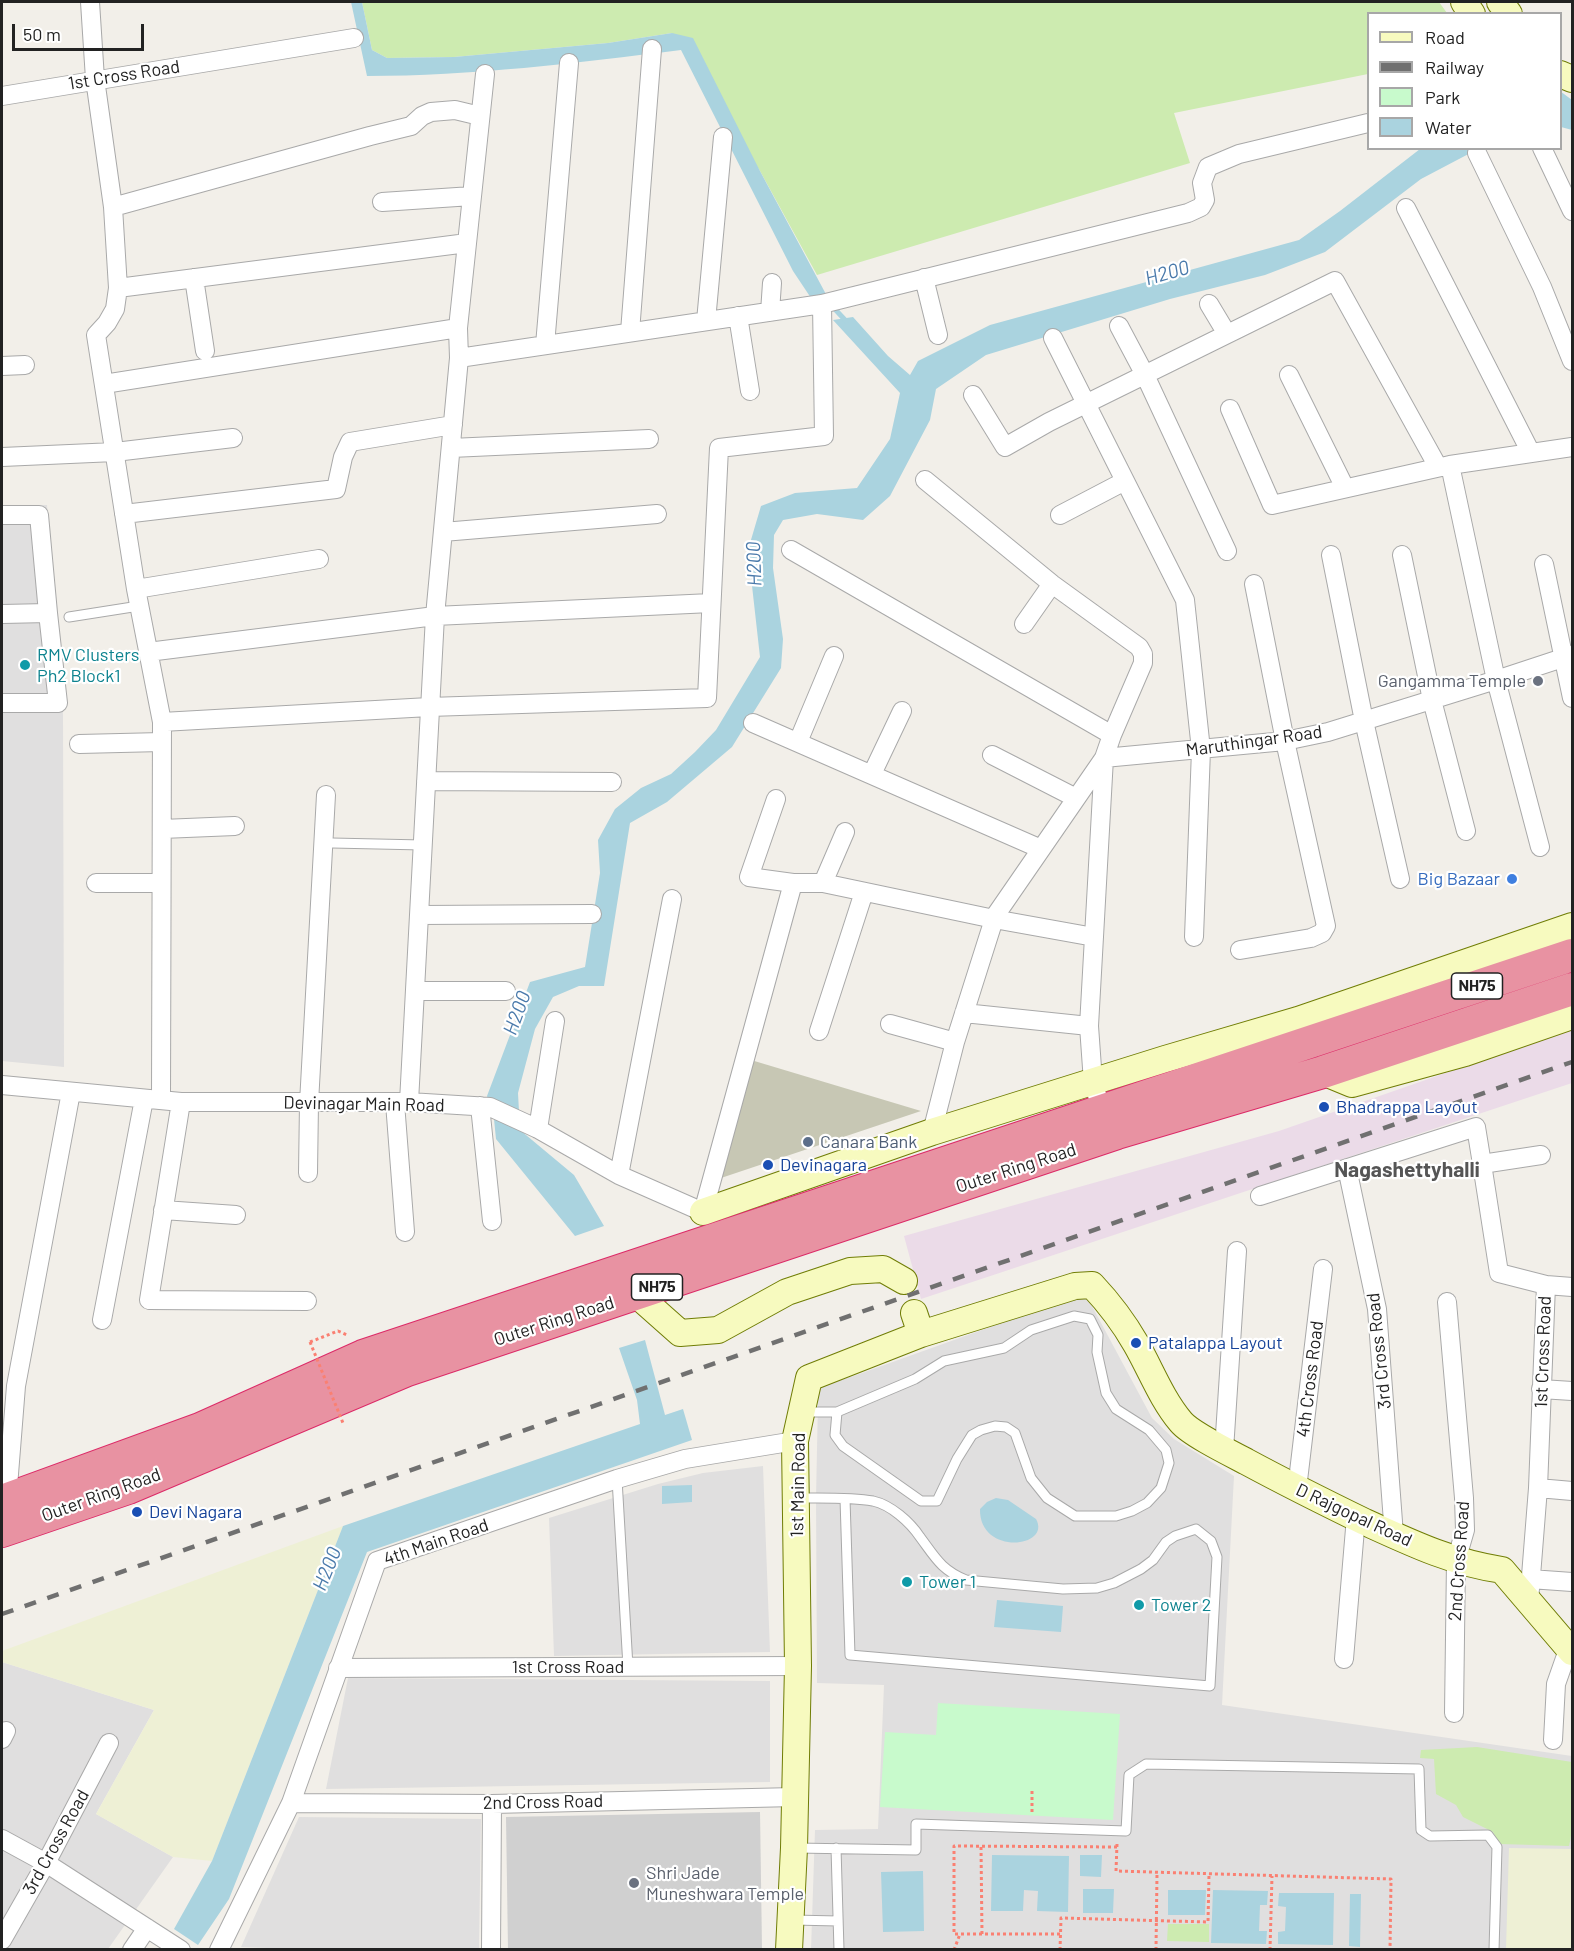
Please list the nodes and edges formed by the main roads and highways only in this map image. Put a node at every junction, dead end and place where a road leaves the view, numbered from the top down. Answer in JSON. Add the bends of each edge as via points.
{"nodes":[{"id":1,"x":1572,"y":955,"type":"edge"},
{"id":2,"x":1572,"y":989,"type":"edge"},
{"id":3,"x":4,"y":1500,"type":"edge"},
{"id":4,"x":2,"y":1531,"type":"edge"}],
"edges":[{"from":1,"to":3,"type":"highway","name":"Outer Ring Road","number":"NH75","via":[[1302,1031],[1102,1111],[363,1356],[200,1429]]},
{"from":2,"to":4,"type":"highway","name":"Outer Ring Road","number":"NH75","via":[[1323,1072],[1117,1133],[407,1370],[128,1488]]}]}
